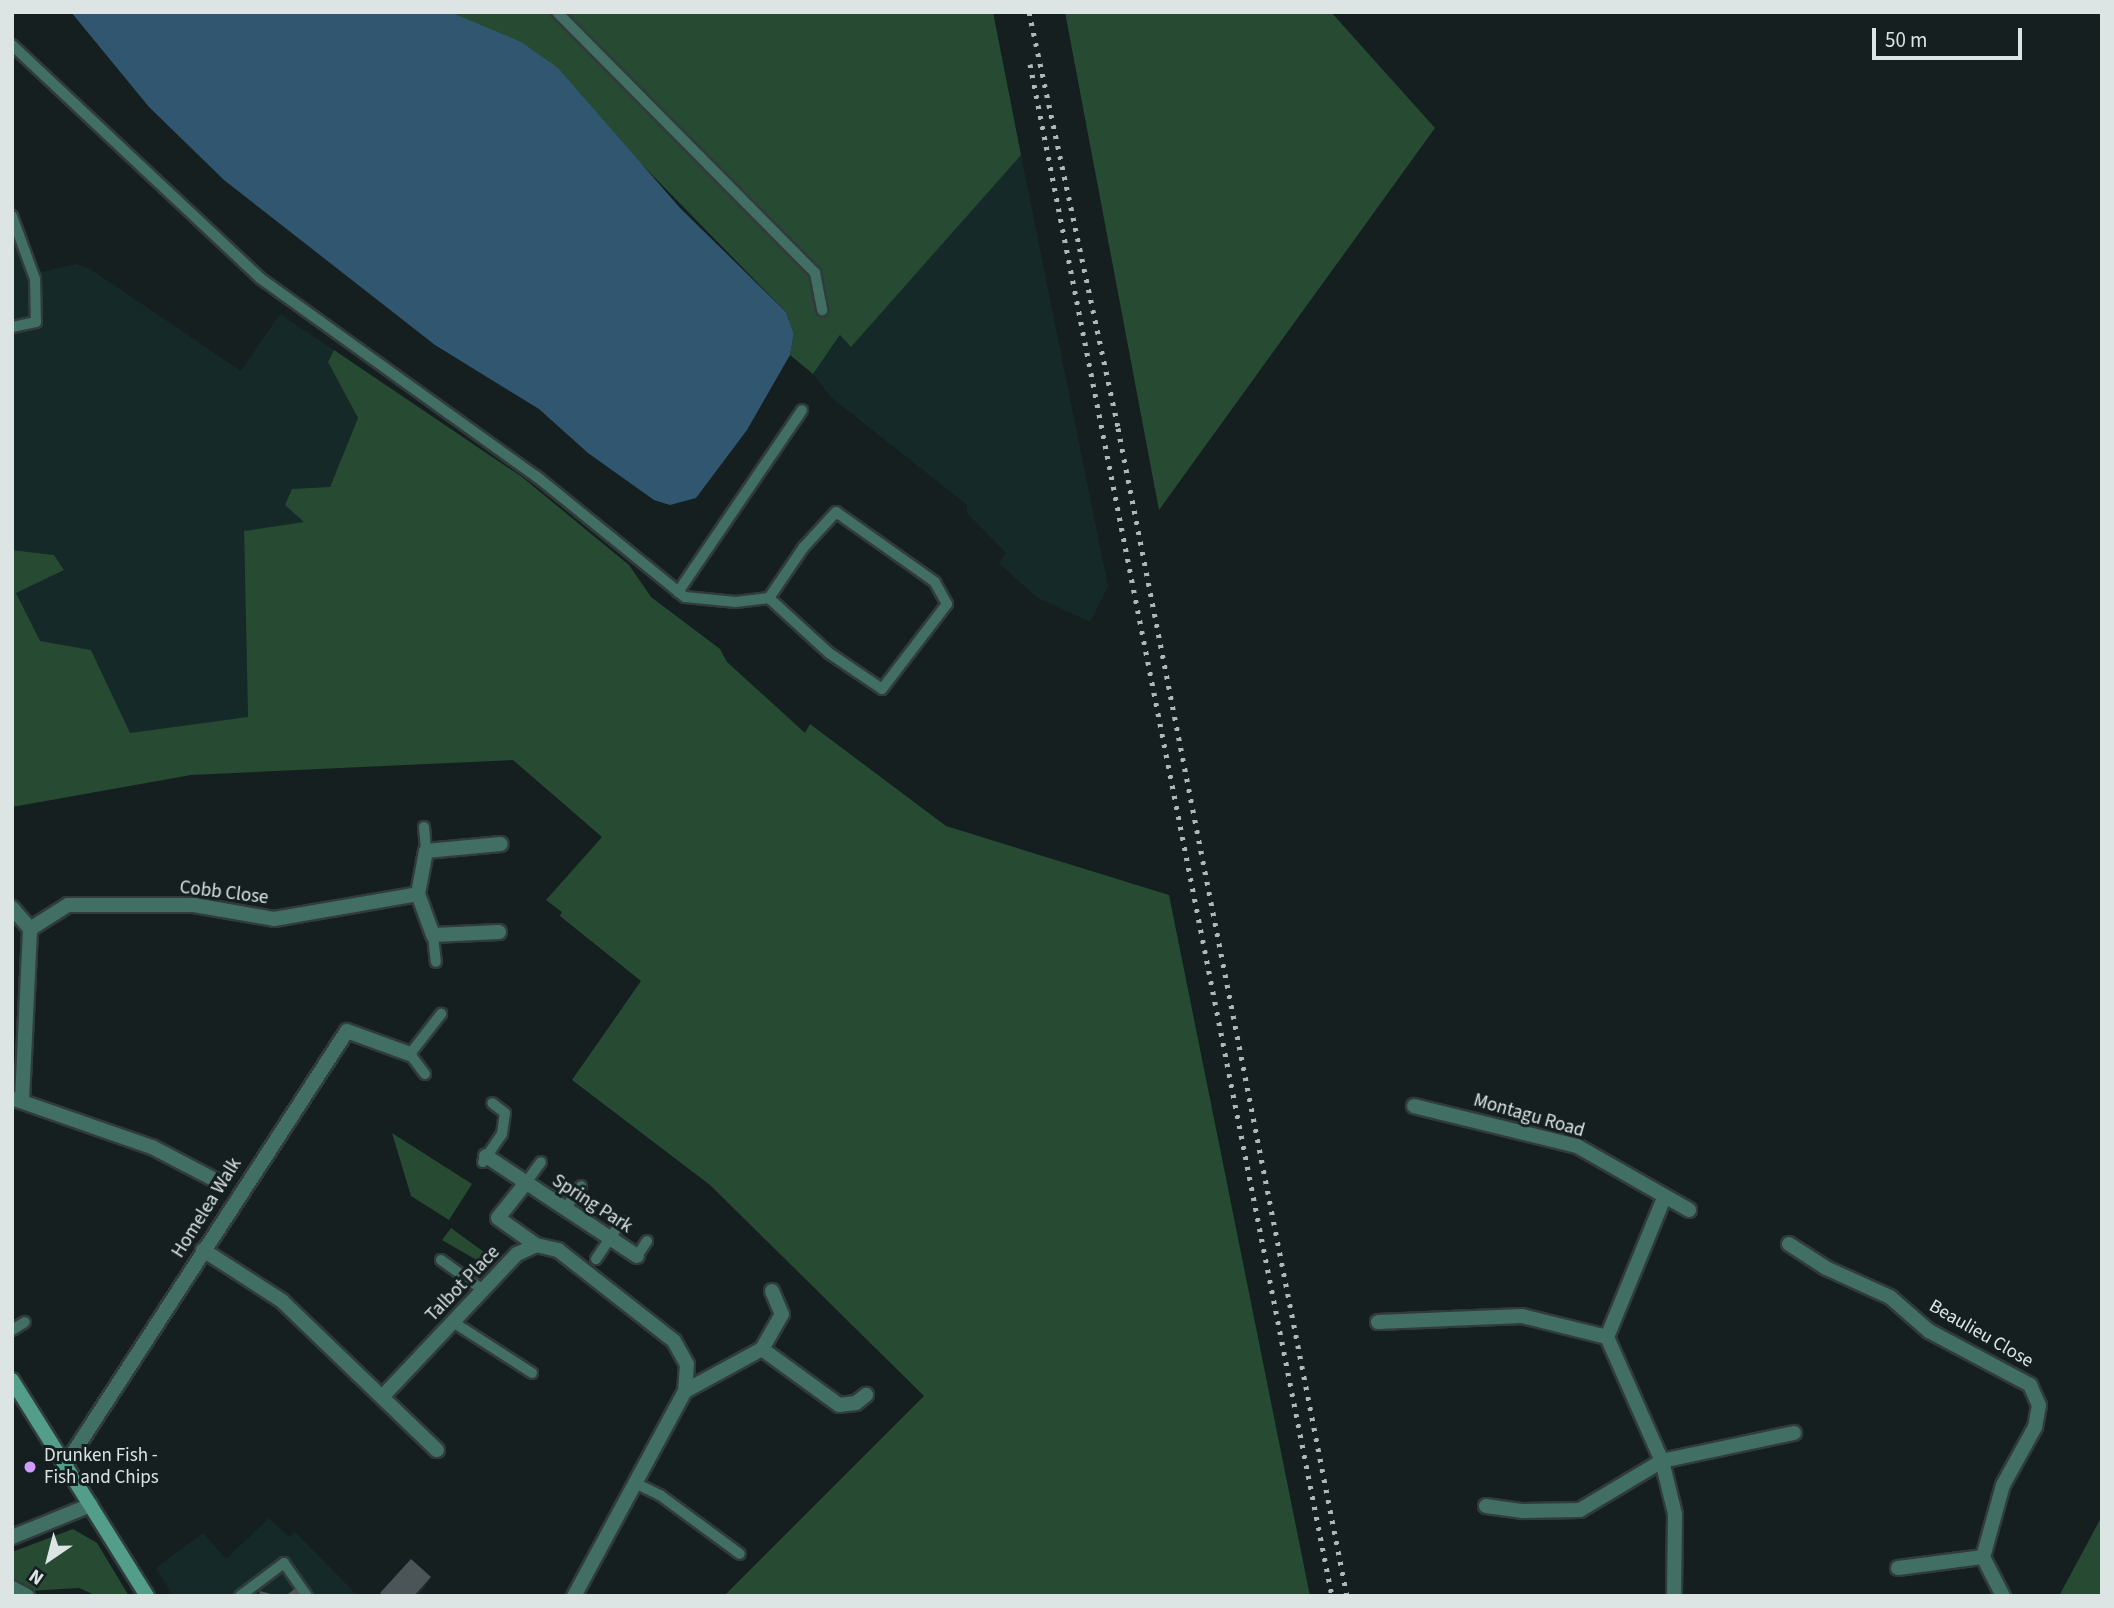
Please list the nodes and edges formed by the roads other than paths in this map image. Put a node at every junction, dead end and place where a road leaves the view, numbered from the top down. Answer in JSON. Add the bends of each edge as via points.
{"nodes":[{"id":1,"x":557,"y":12,"type":"edge"},
{"id":2,"x":12,"y":45,"type":"edge"},
{"id":3,"x":12,"y":216,"type":"edge"},
{"id":4,"x":822,"y":310,"type":"dead end"},
{"id":5,"x":12,"y":327,"type":"edge"},
{"id":6,"x":802,"y":410,"type":"dead end"},
{"id":7,"x":678,"y":592,"type":"junction"},
{"id":8,"x":769,"y":598,"type":"junction"},
{"id":9,"x":424,"y":827,"type":"dead end"},
{"id":10,"x":501,"y":844,"type":"dead end"},
{"id":11,"x":426,"y":851,"type":"junction"},
{"id":12,"x":418,"y":894,"type":"junction"},
{"id":13,"x":12,"y":908,"type":"edge"},
{"id":14,"x":30,"y":929,"type":"junction"},
{"id":15,"x":499,"y":932,"type":"dead end"},
{"id":16,"x":433,"y":935,"type":"junction"},
{"id":17,"x":436,"y":962,"type":"dead end"},
{"id":18,"x":441,"y":1014,"type":"dead end"},
{"id":19,"x":410,"y":1054,"type":"junction"},
{"id":20,"x":425,"y":1073,"type":"dead end"},
{"id":21,"x":17,"y":1099,"type":"edge"},
{"id":22,"x":492,"y":1103,"type":"dead end"},
{"id":23,"x":1414,"y":1106,"type":"dead end"},
{"id":24,"x":484,"y":1159,"type":"joint"},
{"id":25,"x":541,"y":1162,"type":"dead end"},
{"id":26,"x":215,"y":1180,"type":"dead end"},
{"id":27,"x":525,"y":1184,"type":"junction"},
{"id":28,"x":581,"y":1186,"type":"dead end"},
{"id":29,"x":1664,"y":1198,"type":"junction"},
{"id":30,"x":565,"y":1209,"type":"junction"},
{"id":31,"x":1689,"y":1210,"type":"dead end"},
{"id":32,"x":621,"y":1222,"type":"dead end"},
{"id":33,"x":609,"y":1239,"type":"junction"},
{"id":34,"x":647,"y":1241,"type":"dead end"},
{"id":35,"x":1789,"y":1244,"type":"dead end"},
{"id":36,"x":536,"y":1245,"type":"junction"},
{"id":37,"x":203,"y":1250,"type":"junction"},
{"id":38,"x":637,"y":1256,"type":"joint"},
{"id":39,"x":596,"y":1259,"type":"dead end"},
{"id":40,"x":441,"y":1260,"type":"dead end"},
{"id":41,"x":483,"y":1290,"type":"junction"},
{"id":42,"x":772,"y":1291,"type":"dead end"},
{"id":43,"x":25,"y":1322,"type":"dead end"},
{"id":44,"x":453,"y":1322,"type":"junction"},
{"id":45,"x":1378,"y":1322,"type":"dead end"},
{"id":46,"x":12,"y":1330,"type":"edge"},
{"id":47,"x":1606,"y":1337,"type":"junction"},
{"id":48,"x":762,"y":1349,"type":"junction"},
{"id":49,"x":532,"y":1373,"type":"dead end"},
{"id":50,"x":12,"y":1380,"type":"edge"},
{"id":51,"x":685,"y":1391,"type":"junction"},
{"id":52,"x":384,"y":1395,"type":"junction"},
{"id":53,"x":866,"y":1395,"type":"dead end"},
{"id":54,"x":1794,"y":1433,"type":"dead end"},
{"id":55,"x":437,"y":1450,"type":"dead end"},
{"id":56,"x":1662,"y":1461,"type":"junction"},
{"id":57,"x":66,"y":1464,"type":"junction"},
{"id":58,"x":635,"y":1483,"type":"junction"},
{"id":59,"x":91,"y":1505,"type":"junction"},
{"id":60,"x":1486,"y":1506,"type":"dead end"},
{"id":61,"x":12,"y":1537,"type":"edge"},
{"id":62,"x":740,"y":1554,"type":"dead end"},
{"id":63,"x":1983,"y":1557,"type":"junction"},
{"id":64,"x":1898,"y":1568,"type":"dead end"},
{"id":65,"x":12,"y":1588,"type":"edge"},
{"id":66,"x":27,"y":1596,"type":"edge"},
{"id":67,"x":147,"y":1596,"type":"edge"},
{"id":68,"x":240,"y":1596,"type":"edge"},
{"id":69,"x":307,"y":1596,"type":"edge"},
{"id":70,"x":574,"y":1596,"type":"edge"},
{"id":71,"x":1674,"y":1596,"type":"edge"},
{"id":72,"x":2003,"y":1596,"type":"edge"}],
"edges":[{"from":1,"to":4,"type":"lane","via":[[815,273]]},
{"from":2,"to":7,"type":"lane","via":[[260,278],[536,476]]},
{"from":3,"to":5,"type":"lane","via":[[34,279],[36,322]]},
{"from":6,"to":7,"type":"lane"},
{"from":7,"to":8,"type":"lane","via":[[685,597],[736,602]]},
{"from":8,"to":8,"type":"lane","via":[[803,548],[836,512],[935,582],[947,604],[882,689],[829,653]]},
{"from":9,"to":11,"type":"lane"},
{"from":10,"to":11,"type":"street"},
{"from":11,"to":12,"type":"street"},
{"from":12,"to":14,"type":"street","name":"Cobb Close","via":[[274,919],[194,905],[68,905]]},
{"from":12,"to":16,"type":"street"},
{"from":13,"to":14,"type":"street"},
{"from":14,"to":21,"type":"street"},
{"from":15,"to":16,"type":"street"},
{"from":16,"to":17,"type":"lane"},
{"from":18,"to":19,"type":"lane"},
{"from":19,"to":20,"type":"lane"},
{"from":19,"to":37,"type":"street","name":"Homelea Walk","via":[[346,1031]]},
{"from":21,"to":26,"type":"street","via":[[152,1147]]},
{"from":22,"to":24,"type":"lane","via":[[505,1113],[502,1133]]},
{"from":23,"to":29,"type":"street","name":"Montagu Road","via":[[1577,1146]]},
{"from":24,"to":27,"type":"street","name":"Spring Park"},
{"from":25,"to":27,"type":"lane"},
{"from":27,"to":30,"type":"street","name":"Spring Park"},
{"from":27,"to":36,"type":"street","name":"Spring Park","via":[[498,1218]]},
{"from":28,"to":30,"type":"lane"},
{"from":29,"to":31,"type":"street","name":"Montagu Road"},
{"from":29,"to":47,"type":"street"},
{"from":30,"to":33,"type":"street","name":"Spring Park"},
{"from":32,"to":33,"type":"lane"},
{"from":33,"to":38,"type":"street","name":"Spring Park"},
{"from":33,"to":39,"type":"lane"},
{"from":34,"to":38,"type":"lane"},
{"from":35,"to":63,"type":"street","name":"Beaulieu Close","via":[[1826,1268],[1890,1297],[1929,1331],[2030,1385],[2039,1405],[2035,1427],[2003,1485]]},
{"from":36,"to":41,"type":"street","name":"Talbot Place","via":[[517,1254]]},
{"from":36,"to":51,"type":"street","via":[[558,1250],[674,1341],[687,1364]]},
{"from":37,"to":52,"type":"street","via":[[282,1301]]},
{"from":37,"to":57,"type":"street","name":"Homelea Walk"},
{"from":40,"to":41,"type":"lane"},
{"from":41,"to":44,"type":"street","name":"Talbot Place"},
{"from":42,"to":48,"type":"street","via":[[782,1314]]},
{"from":43,"to":46,"type":"lane"},
{"from":44,"to":49,"type":"lane"},
{"from":44,"to":52,"type":"street","name":"Talbot Place"},
{"from":45,"to":47,"type":"street","via":[[1522,1316]]},
{"from":47,"to":56,"type":"street"},
{"from":48,"to":51,"type":"street"},
{"from":48,"to":53,"type":"street","via":[[839,1405],[856,1403]]},
{"from":50,"to":57,"type":"main road"},
{"from":51,"to":58,"type":"street"},
{"from":52,"to":55,"type":"street"},
{"from":54,"to":56,"type":"street"},
{"from":56,"to":60,"type":"street","via":[[1580,1510]]},
{"from":56,"to":71,"type":"street","via":[[1675,1514]]},
{"from":57,"to":59,"type":"main road"},
{"from":58,"to":62,"type":"lane","via":[[660,1495]]},
{"from":58,"to":70,"type":"street"},
{"from":59,"to":61,"type":"street"},
{"from":59,"to":67,"type":"main road"},
{"from":63,"to":64,"type":"street"},
{"from":63,"to":72,"type":"street"},
{"from":65,"to":66,"type":"street"},
{"from":68,"to":69,"type":"lane","via":[[284,1563]]}]}
